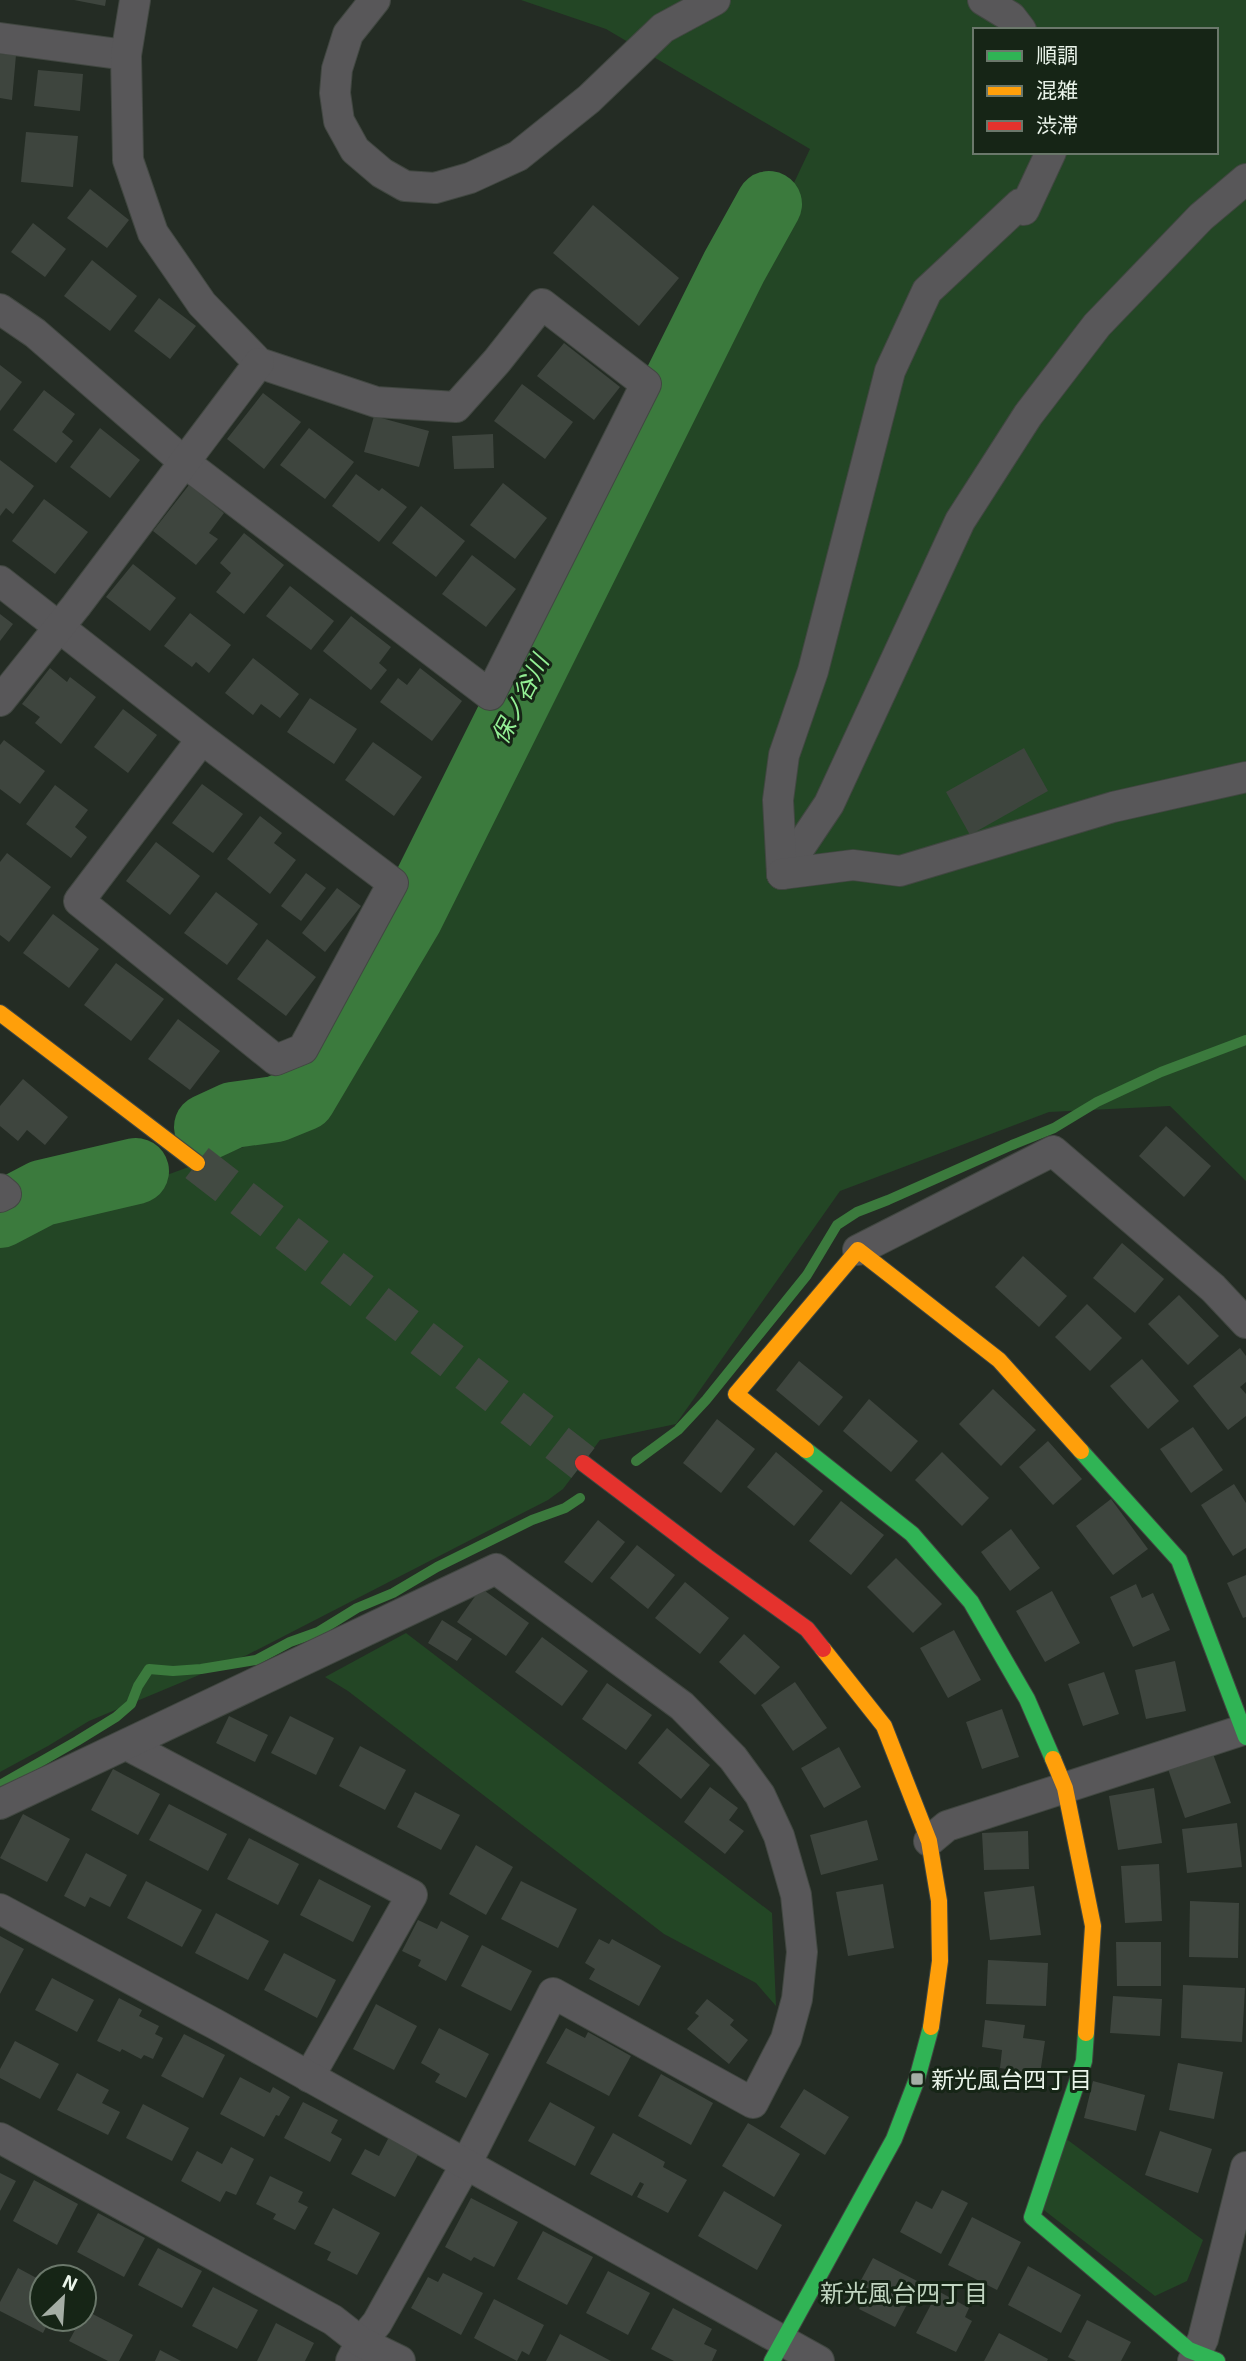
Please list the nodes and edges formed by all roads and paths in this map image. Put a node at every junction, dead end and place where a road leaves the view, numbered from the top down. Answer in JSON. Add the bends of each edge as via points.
{"nodes":[{"id":1,"x":135,"y":0,"type":"edge"},
{"id":2,"x":375,"y":0,"type":"edge"},
{"id":3,"x":715,"y":0,"type":"edge"},
{"id":4,"x":983,"y":0,"type":"edge"},
{"id":5,"x":1019,"y":28,"type":"edge"},
{"id":6,"x":0,"y":38,"type":"edge"},
{"id":7,"x":126,"y":55,"type":"junction"},
{"id":8,"x":1050,"y":154,"type":"edge"},
{"id":9,"x":1246,"y":179,"type":"edge"},
{"id":10,"x":0,"y":309,"type":"edge"},
{"id":11,"x":259,"y":363,"type":"junction"},
{"id":12,"x":184,"y":462,"type":"junction"},
{"id":13,"x":0,"y":581,"type":"edge"},
{"id":14,"x":59,"y":626,"type":"junction"},
{"id":15,"x":0,"y":701,"type":"edge"},
{"id":16,"x":202,"y":738,"type":"junction"},
{"id":17,"x":1246,"y":777,"type":"edge"},
{"id":18,"x":782,"y":874,"type":"junction"},
{"id":19,"x":0,"y":1013,"type":"edge"},
{"id":20,"x":197,"y":1163,"type":"tunnel mouth"},
{"id":21,"x":0,"y":1189,"type":"edge"},
{"id":22,"x":0,"y":1197,"type":"edge"},
{"id":23,"x":858,"y":1250,"type":"junction"},
{"id":24,"x":1246,"y":1323,"type":"edge"},
{"id":25,"x":583,"y":1463,"type":"tunnel mouth"},
{"id":26,"x":1245,"y":1732,"type":"edge"},
{"id":27,"x":127,"y":1745,"type":"junction"},
{"id":28,"x":1065,"y":1788,"type":"junction"},
{"id":29,"x":0,"y":1804,"type":"edge"},
{"id":30,"x":929,"y":1841,"type":"junction"},
{"id":31,"x":0,"y":1909,"type":"edge"},
{"id":32,"x":309,"y":2077,"type":"junction"},
{"id":33,"x":0,"y":2138,"type":"edge"},
{"id":34,"x":466,"y":2164,"type":"junction"},
{"id":35,"x":1246,"y":2167,"type":"edge"},
{"id":36,"x":356,"y":2351,"type":"edge"},
{"id":37,"x":778,"y":2351,"type":"edge"},
{"id":38,"x":1202,"y":2358,"type":"edge"},
{"id":39,"x":400,"y":2361,"type":"edge"},
{"id":40,"x":819,"y":2361,"type":"edge"}],
"edges":[{"from":1,"to":7,"type":"street"},
{"from":2,"to":3,"type":"street","via":[[348,34],[337,69],[339,121],[355,150],[382,173],[404,186],[435,188],[518,156],[589,99],[663,28]]},
{"from":4,"to":5,"type":"street","via":[[1011,17]]},
{"from":6,"to":7,"type":"street"},
{"from":7,"to":11,"type":"street","via":[[128,160],[153,233],[202,304]]},
{"from":8,"to":18,"type":"street","via":[[1024,210],[1020,204],[927,291],[890,371],[813,671],[784,755],[778,800]]},
{"from":9,"to":18,"type":"street","via":[[1201,217],[1097,325],[1028,415],[960,521],[829,804]]},
{"from":10,"to":12,"type":"street","via":[[35,332]]},
{"from":11,"to":12,"type":"street"},
{"from":11,"to":12,"type":"street","via":[[376,402],[456,407],[542,304],[646,384],[490,695]]},
{"from":12,"to":14,"type":"street"},
{"from":13,"to":14,"type":"street"},
{"from":14,"to":15,"type":"street"},
{"from":14,"to":16,"type":"street"},
{"from":16,"to":16,"type":"street","via":[[393,883],[303,1049],[276,1060],[79,901]]},
{"from":17,"to":18,"type":"street","via":[[1113,807],[900,871],[853,866]]},
{"from":19,"to":20,"type":"street"},
{"from":21,"to":22,"type":"street","via":[[6,1194]]},
{"from":23,"to":24,"type":"street","via":[[1053,1151],[1213,1288]]},
{"from":23,"to":26,"type":"street","via":[[999,1360],[1180,1560]]},
{"from":23,"to":28,"type":"street","via":[[736,1394],[912,1534],[971,1602],[1027,1699]]},
{"from":25,"to":30,"type":"street","via":[[807,1629],[884,1726]]},
{"from":26,"to":28,"type":"street"},
{"from":27,"to":29,"type":"street"},
{"from":27,"to":32,"type":"street","via":[[412,1895]]},
{"from":27,"to":34,"type":"street","via":[[496,1569],[682,1706],[733,1758],[760,1795],[779,1836],[796,1895],[802,1952],[786,2039],[753,2103],[553,1993]]},
{"from":28,"to":30,"type":"street","via":[[947,1826]]},
{"from":28,"to":38,"type":"street","via":[[1093,1926],[1084,2061],[1032,2217]]},
{"from":30,"to":37,"type":"street","via":[[939,1901],[940,1961],[933,2021],[917,2079],[894,2138]]},
{"from":31,"to":32,"type":"street"},
{"from":32,"to":34,"type":"street"},
{"from":33,"to":36,"type":"street","via":[[333,2320]]},
{"from":34,"to":36,"type":"street","via":[[377,2323]]},
{"from":34,"to":37,"type":"street"},
{"from":35,"to":38,"type":"street"},
{"from":36,"to":39,"type":"street"},
{"from":37,"to":40,"type":"street"}]}
